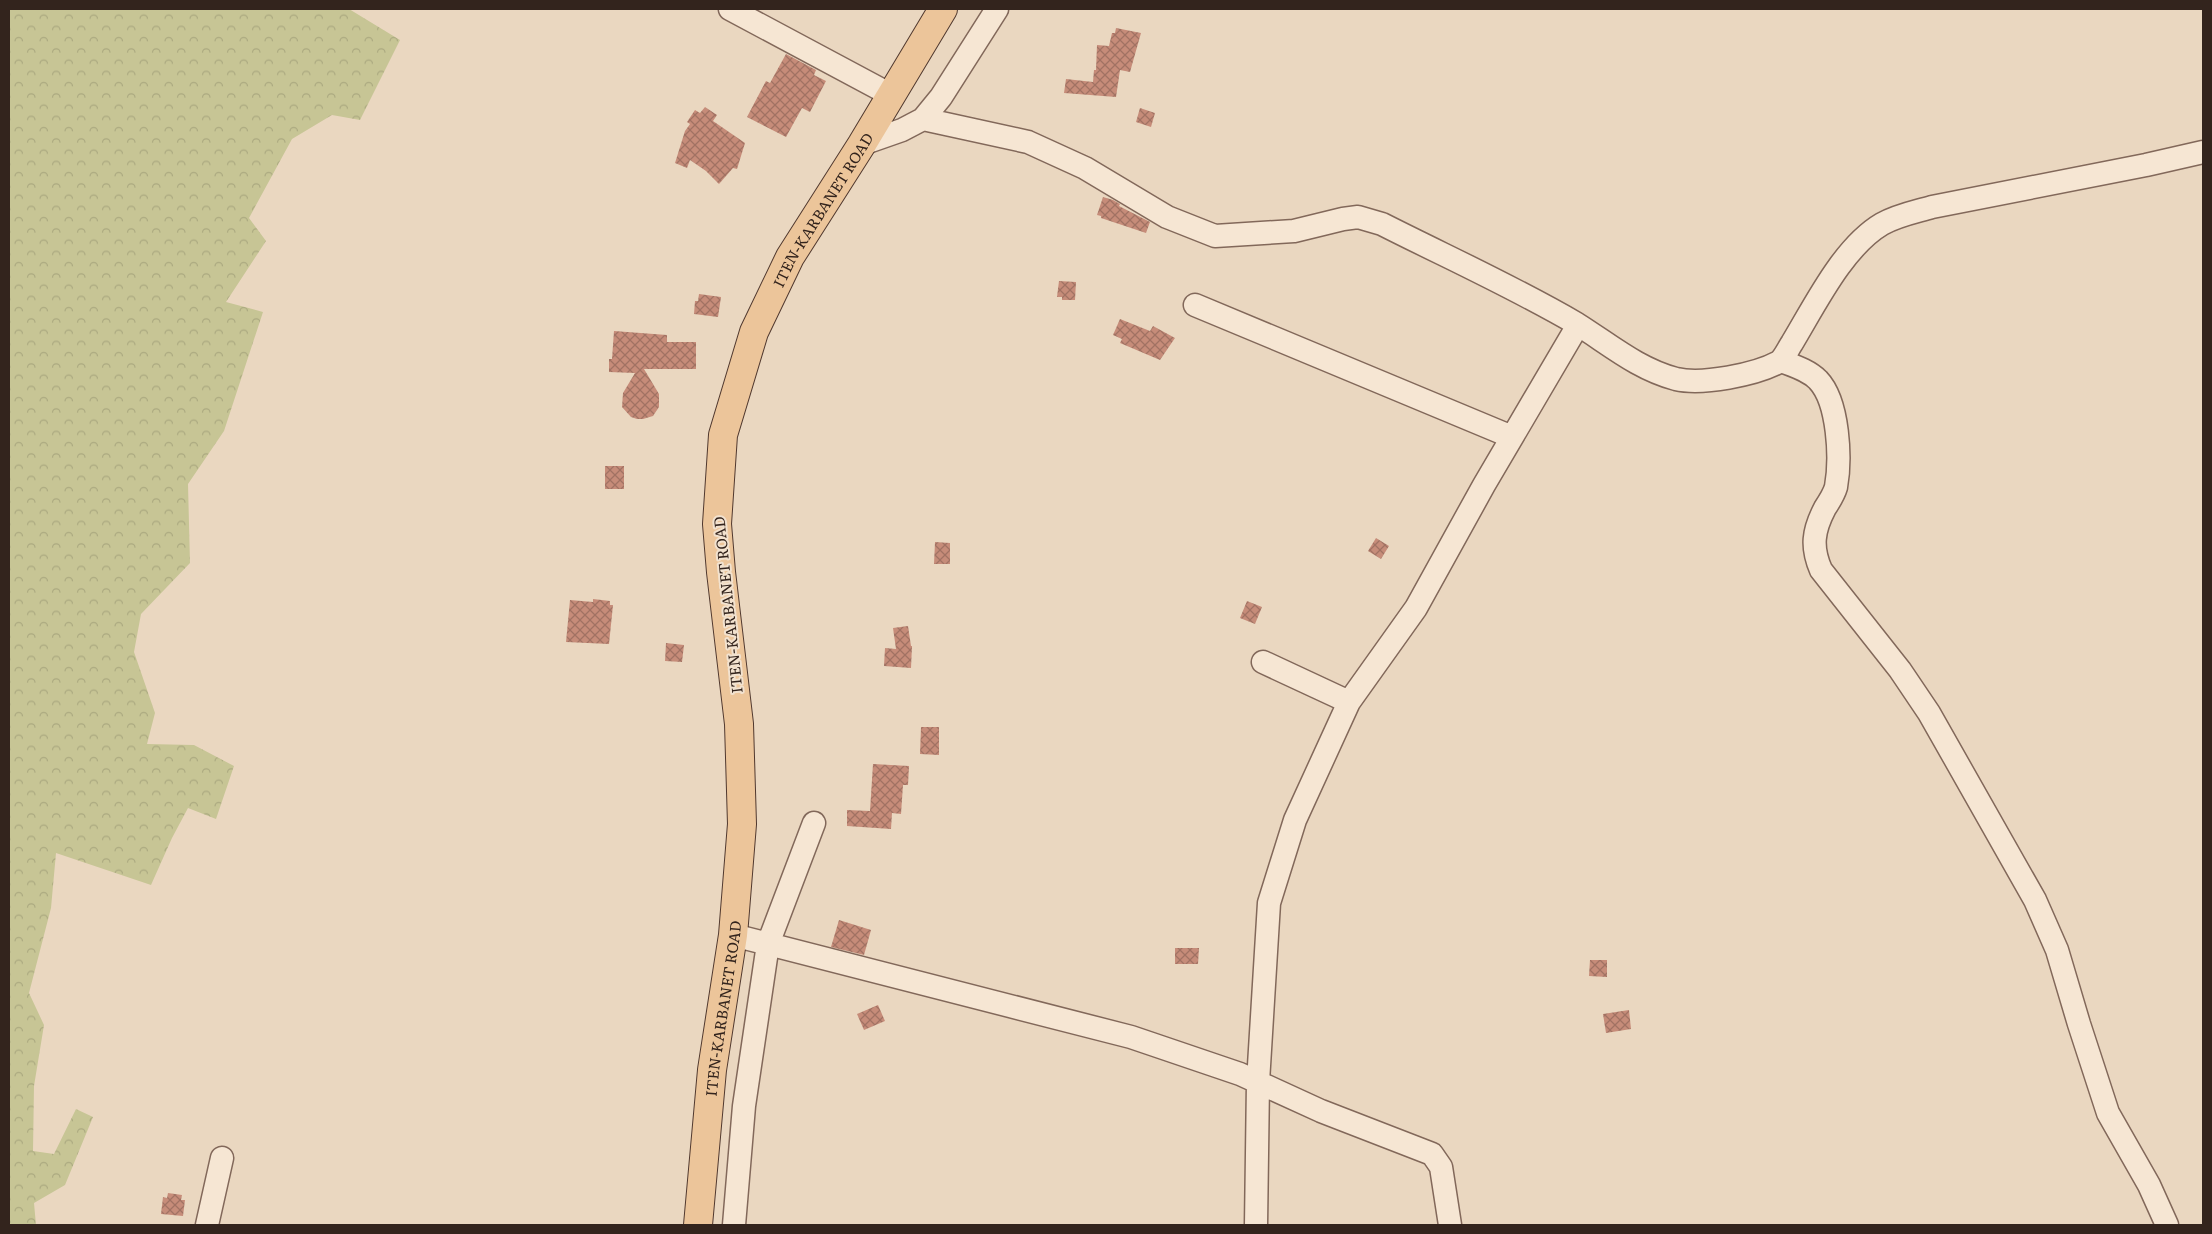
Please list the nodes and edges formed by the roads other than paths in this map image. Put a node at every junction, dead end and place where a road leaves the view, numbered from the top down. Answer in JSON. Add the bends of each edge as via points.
{"nodes":[{"id":1,"x":730,"y":9,"type":"edge"},
{"id":2,"x":943,"y":9,"type":"edge"},
{"id":3,"x":997,"y":9,"type":"edge"},
{"id":4,"x":891,"y":95,"type":"junction"},
{"id":5,"x":922,"y":119,"type":"junction"},
{"id":6,"x":862,"y":144,"type":"junction"},
{"id":7,"x":2203,"y":152,"type":"edge"},
{"id":8,"x":1195,"y":305,"type":"dead end"},
{"id":9,"x":1578,"y":325,"type":"junction"},
{"id":10,"x":1781,"y":361,"type":"junction"},
{"id":11,"x":1512,"y":437,"type":"junction"},
{"id":12,"x":1263,"y":662,"type":"dead end"},
{"id":13,"x":1350,"y":702,"type":"junction"},
{"id":14,"x":814,"y":823,"type":"dead end"},
{"id":15,"x":733,"y":935,"type":"junction"},
{"id":16,"x":768,"y":944,"type":"junction"},
{"id":17,"x":1258,"y":1082,"type":"junction"},
{"id":18,"x":222,"y":1158,"type":"dead end"},
{"id":19,"x":207,"y":1225,"type":"edge"},
{"id":20,"x":698,"y":1225,"type":"edge"},
{"id":21,"x":734,"y":1225,"type":"edge"},
{"id":22,"x":1256,"y":1225,"type":"edge"},
{"id":23,"x":1450,"y":1225,"type":"edge"},
{"id":24,"x":2167,"y":1225,"type":"edge"}],
"edges":[{"from":1,"to":4,"type":"street"},
{"from":2,"to":4,"type":"main road","name":"ITEN-KARBANET ROAD"},
{"from":3,"to":5,"type":"street","via":[[941,97]]},
{"from":4,"to":6,"type":"main road","name":"ITEN-KARBANET ROAD"},
{"from":5,"to":6,"type":"street"},
{"from":5,"to":9,"type":"street","via":[[1028,142],[1085,168],[1167,217],[1215,236],[1294,231],[1358,217],[1382,224]]},
{"from":6,"to":15,"type":"main road","name":"ITEN-KARBANET ROAD","via":[[790,256],[754,332],[724,435],[717,524],[739,724],[742,824]]},
{"from":7,"to":10,"type":"street","via":[[1898,216],[1862,239],[1842,263]]},
{"from":8,"to":11,"type":"street"},
{"from":9,"to":10,"type":"street","via":[[1649,369],[1677,379],[1717,380]]},
{"from":9,"to":11,"type":"street"},
{"from":10,"to":24,"type":"street","via":[[1804,370],[1818,381],[1830,399],[1839,456],[1835,490],[1823,513],[1813,545],[1821,570],[1900,670],[1929,713],[2035,900],[2057,950],[2108,1113],[2149,1185]]},
{"from":11,"to":13,"type":"street","via":[[1416,608]]},
{"from":12,"to":13,"type":"street"},
{"from":13,"to":17,"type":"street","via":[[1295,820],[1269,903]]},
{"from":14,"to":16,"type":"street"},
{"from":15,"to":16,"type":"street"},
{"from":15,"to":20,"type":"main road","name":"ITEN-KARBANET ROAD","via":[[712,1070]]},
{"from":16,"to":17,"type":"street","via":[[1131,1037]]},
{"from":16,"to":21,"type":"street","via":[[744,1106]]},
{"from":17,"to":22,"type":"street"},
{"from":17,"to":23,"type":"street","via":[[1321,1111],[1432,1154],[1441,1167]]},
{"from":18,"to":19,"type":"street"}]}
